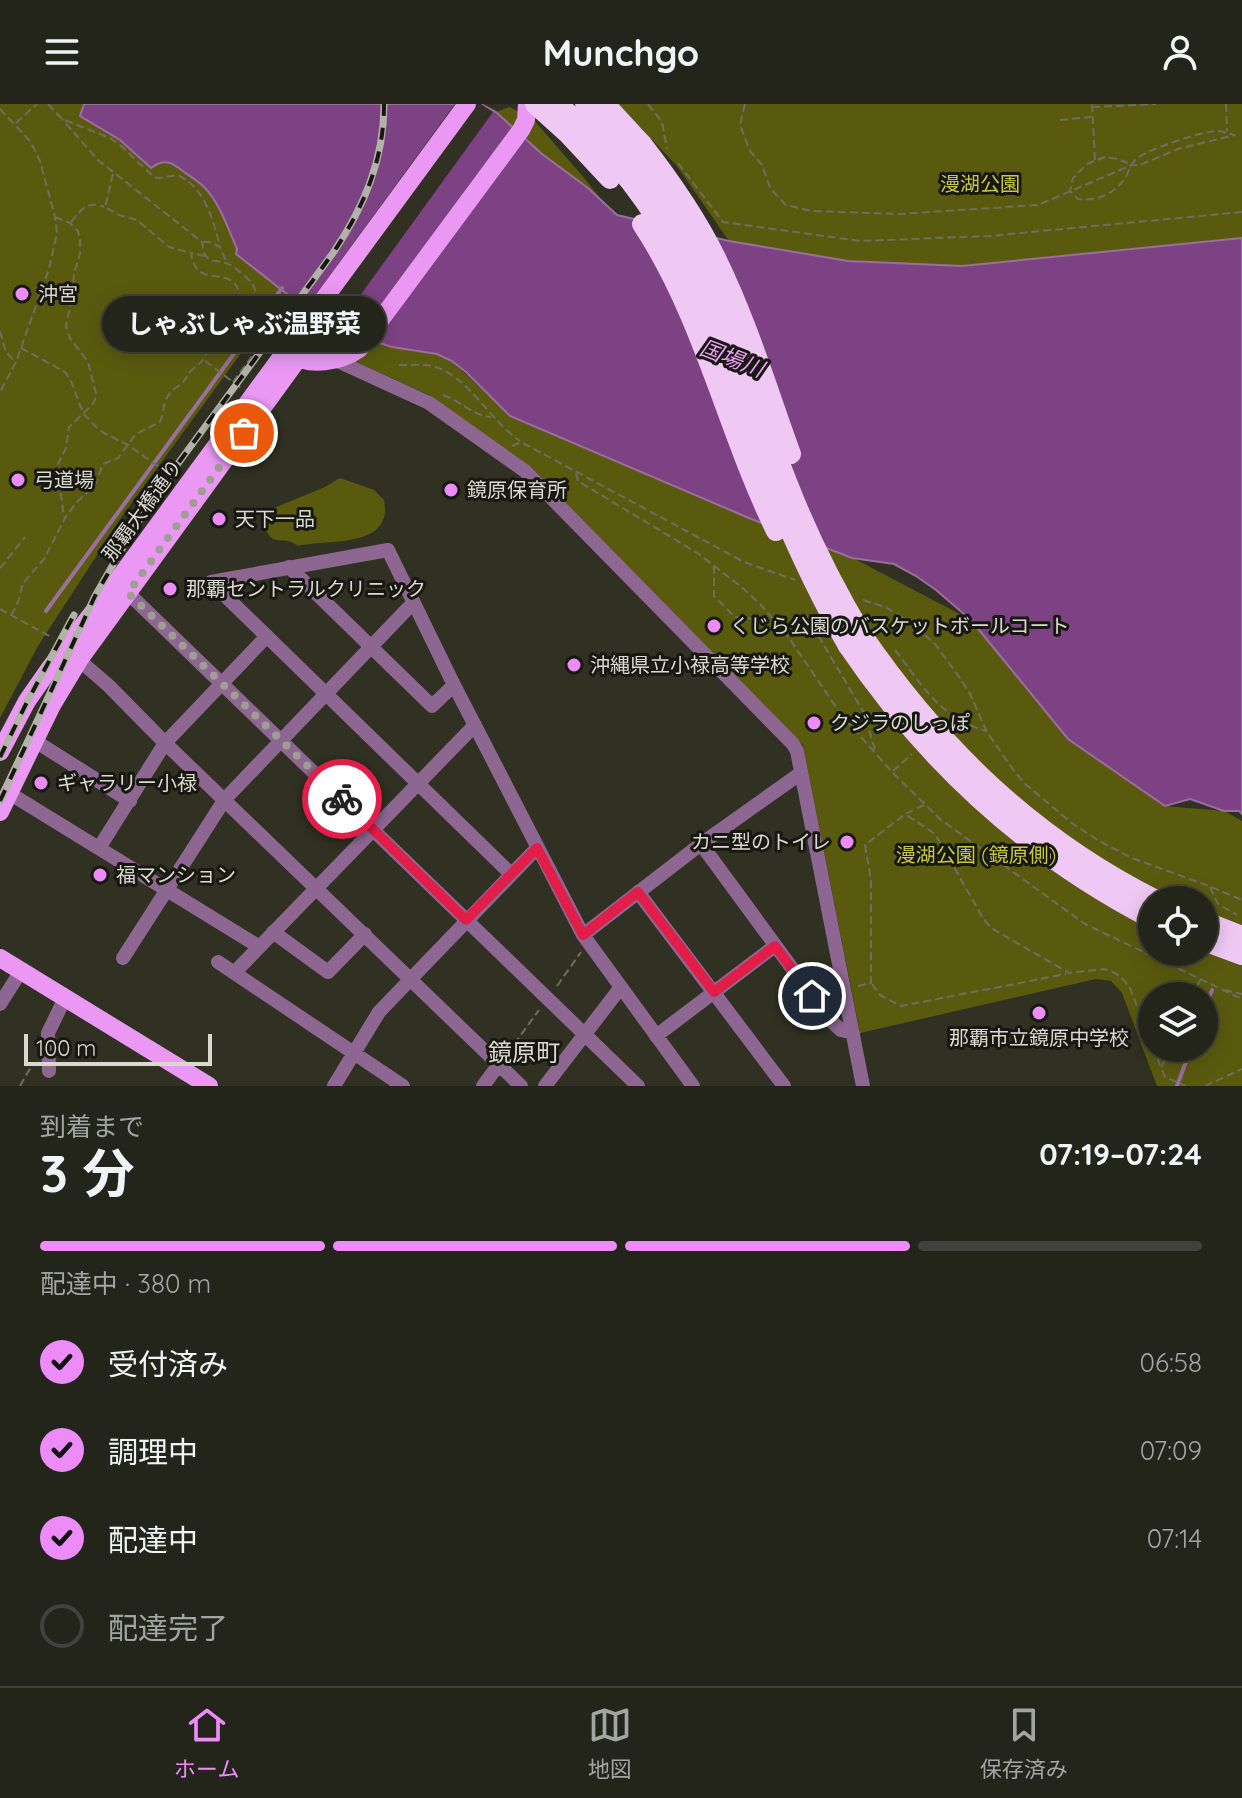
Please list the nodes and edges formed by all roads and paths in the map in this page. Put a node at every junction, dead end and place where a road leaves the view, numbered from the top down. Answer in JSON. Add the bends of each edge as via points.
{"nodes":[{"id":1,"x":37,"y":104,"type":"edge"},
{"id":2,"x":48,"y":104,"type":"edge"},
{"id":3,"x":467,"y":104,"type":"edge"},
{"id":4,"x":527,"y":104,"type":"edge"},
{"id":5,"x":535,"y":104,"type":"edge"},
{"id":6,"x":558,"y":104,"type":"edge"},
{"id":7,"x":585,"y":104,"type":"edge"},
{"id":8,"x":605,"y":104,"type":"edge"},
{"id":9,"x":648,"y":104,"type":"edge"},
{"id":10,"x":745,"y":104,"type":"edge"},
{"id":11,"x":1156,"y":104,"type":"edge"},
{"id":12,"x":1226,"y":104,"type":"edge"},
{"id":13,"x":1092,"y":106,"type":"edge"},
{"id":14,"x":0,"y":109,"type":"edge"},
{"id":15,"x":1093,"y":117,"type":"junction"},
{"id":16,"x":62,"y":119,"type":"junction"},
{"id":17,"x":1060,"y":120,"type":"dead end"},
{"id":18,"x":15,"y":124,"type":"junction"},
{"id":19,"x":1227,"y":133,"type":"junction"},
{"id":20,"x":1235,"y":135,"type":"junction"},
{"id":21,"x":1242,"y":135,"type":"edge"},
{"id":22,"x":666,"y":148,"type":"dead end"},
{"id":23,"x":676,"y":160,"type":"dead end"},
{"id":24,"x":1095,"y":161,"type":"junction"},
{"id":25,"x":1132,"y":165,"type":"junction"},
{"id":26,"x":113,"y":173,"type":"junction"},
{"id":27,"x":1070,"y":191,"type":"junction"},
{"id":28,"x":105,"y":207,"type":"junction"},
{"id":29,"x":1242,"y":212,"type":"edge"},
{"id":30,"x":55,"y":217,"type":"junction"},
{"id":31,"x":70,"y":223,"type":"junction"},
{"id":32,"x":202,"y":242,"type":"junction"},
{"id":33,"x":220,"y":247,"type":"junction"},
{"id":34,"x":191,"y":253,"type":"junction"},
{"id":35,"x":207,"y":257,"type":"junction"},
{"id":36,"x":227,"y":263,"type":"junction"},
{"id":37,"x":292,"y":302,"type":"dead end"},
{"id":38,"x":243,"y":316,"type":"junction"},
{"id":39,"x":0,"y":331,"type":"edge"},
{"id":40,"x":21,"y":348,"type":"junction"},
{"id":41,"x":292,"y":355,"type":"junction"},
{"id":42,"x":333,"y":359,"type":"junction"},
{"id":43,"x":204,"y":360,"type":"junction"},
{"id":44,"x":16,"y":362,"type":"junction"},
{"id":45,"x":399,"y":365,"type":"dead end"},
{"id":46,"x":233,"y":382,"type":"junction"},
{"id":47,"x":240,"y":388,"type":"dead end"},
{"id":48,"x":0,"y":392,"type":"edge"},
{"id":49,"x":442,"y":395,"type":"dead end"},
{"id":50,"x":83,"y":413,"type":"junction"},
{"id":51,"x":492,"y":417,"type":"junction"},
{"id":52,"x":521,"y":442,"type":"dead end"},
{"id":53,"x":128,"y":445,"type":"junction"},
{"id":54,"x":576,"y":471,"type":"dead end"},
{"id":55,"x":174,"y":478,"type":"dead end"},
{"id":56,"x":65,"y":518,"type":"junction"},
{"id":57,"x":25,"y":537,"type":"dead end"},
{"id":58,"x":714,"y":565,"type":"junction"},
{"id":59,"x":289,"y":567,"type":"junction"},
{"id":60,"x":0,"y":568,"type":"edge"},
{"id":61,"x":128,"y":593,"type":"junction"},
{"id":62,"x":413,"y":603,"type":"junction"},
{"id":63,"x":0,"y":609,"type":"edge"},
{"id":64,"x":11,"y":615,"type":"junction"},
{"id":65,"x":806,"y":615,"type":"dead end"},
{"id":66,"x":775,"y":621,"type":"junction"},
{"id":67,"x":267,"y":636,"type":"junction"},
{"id":68,"x":57,"y":641,"type":"dead end"},
{"id":69,"x":855,"y":641,"type":"junction"},
{"id":70,"x":372,"y":647,"type":"junction"},
{"id":71,"x":895,"y":650,"type":"dead end"},
{"id":72,"x":79,"y":660,"type":"junction"},
{"id":73,"x":221,"y":684,"type":"junction"},
{"id":74,"x":454,"y":685,"type":"junction"},
{"id":75,"x":325,"y":694,"type":"junction"},
{"id":76,"x":475,"y":725,"type":"junction"},
{"id":77,"x":987,"y":732,"type":"dead end"},
{"id":78,"x":281,"y":740,"type":"junction"},
{"id":79,"x":35,"y":741,"type":"junction"},
{"id":80,"x":165,"y":743,"type":"junction"},
{"id":81,"x":915,"y":751,"type":"dead end"},
{"id":82,"x":0,"y":752,"type":"edge"},
{"id":83,"x":876,"y":754,"type":"junction"},
{"id":84,"x":892,"y":772,"type":"junction"},
{"id":85,"x":801,"y":773,"type":"junction"},
{"id":86,"x":417,"y":783,"type":"junction"},
{"id":87,"x":9,"y":793,"type":"junction"},
{"id":88,"x":225,"y":799,"type":"junction"},
{"id":89,"x":130,"y":801,"type":"junction"},
{"id":90,"x":925,"y":804,"type":"junction"},
{"id":91,"x":0,"y":812,"type":"edge"},
{"id":92,"x":905,"y":814,"type":"junction"},
{"id":93,"x":372,"y":829,"type":"junction"},
{"id":94,"x":701,"y":844,"type":"junction"},
{"id":95,"x":99,"y":848,"type":"junction"},
{"id":96,"x":537,"y":848,"type":"junction"},
{"id":97,"x":511,"y":874,"type":"junction"},
{"id":98,"x":317,"y":887,"type":"junction"},
{"id":99,"x":1138,"y":890,"type":"edge"},
{"id":100,"x":166,"y":891,"type":"junction"},
{"id":101,"x":638,"y":892,"type":"junction"},
{"id":102,"x":1218,"y":904,"type":"edge"},
{"id":103,"x":1138,"y":911,"type":"edge"},
{"id":104,"x":1242,"y":918,"type":"edge"},
{"id":105,"x":466,"y":920,"type":"junction"},
{"id":106,"x":1218,"y":927,"type":"edge"},
{"id":107,"x":273,"y":932,"type":"junction"},
{"id":108,"x":365,"y":934,"type":"junction"},
{"id":109,"x":583,"y":935,"type":"junction"},
{"id":110,"x":1242,"y":936,"type":"edge"},
{"id":111,"x":258,"y":946,"type":"junction"},
{"id":112,"x":775,"y":946,"type":"junction"},
{"id":113,"x":1218,"y":946,"type":"edge"},
{"id":114,"x":1242,"y":955,"type":"edge"},
{"id":115,"x":0,"y":958,"type":"edge"},
{"id":116,"x":123,"y":958,"type":"dead end"},
{"id":117,"x":218,"y":962,"type":"dead end"},
{"id":118,"x":21,"y":971,"type":"junction"},
{"id":119,"x":235,"y":972,"type":"junction"},
{"id":120,"x":1069,"y":973,"type":"junction"},
{"id":121,"x":410,"y":978,"type":"junction"},
{"id":122,"x":1200,"y":980,"type":"joint"},
{"id":123,"x":871,"y":983,"type":"junction"},
{"id":124,"x":621,"y":987,"type":"junction"},
{"id":125,"x":851,"y":988,"type":"dead end"},
{"id":126,"x":714,"y":992,"type":"junction"},
{"id":127,"x":1242,"y":996,"type":"edge"},
{"id":128,"x":65,"y":998,"type":"junction"},
{"id":129,"x":0,"y":1004,"type":"edge"},
{"id":130,"x":1138,"y":1009,"type":"edge"},
{"id":131,"x":853,"y":1033,"type":"junction"},
{"id":132,"x":584,"y":1035,"type":"junction"},
{"id":133,"x":656,"y":1036,"type":"junction"},
{"id":134,"x":354,"y":1053,"type":"junction"},
{"id":135,"x":1158,"y":1062,"type":"edge"},
{"id":136,"x":1164,"y":1062,"type":"edge"},
{"id":137,"x":499,"y":1064,"type":"junction"},
{"id":138,"x":49,"y":1066,"type":"joint"},
{"id":139,"x":1161,"y":1068,"type":"junction"},
{"id":140,"x":1242,"y":1069,"type":"edge"},
{"id":141,"x":204,"y":1085,"type":"edge"},
{"id":142,"x":689,"y":1085,"type":"edge"},
{"id":143,"x":20,"y":1086,"type":"edge"},
{"id":144,"x":334,"y":1086,"type":"edge"},
{"id":145,"x":403,"y":1086,"type":"edge"},
{"id":146,"x":483,"y":1086,"type":"edge"},
{"id":147,"x":521,"y":1086,"type":"edge"},
{"id":148,"x":545,"y":1086,"type":"edge"},
{"id":149,"x":638,"y":1086,"type":"edge"},
{"id":150,"x":784,"y":1086,"type":"edge"},
{"id":151,"x":863,"y":1086,"type":"edge"},
{"id":152,"x":1186,"y":1086,"type":"edge"},
{"id":153,"x":1205,"y":1086,"type":"edge"}],
"edges":[{"from":1,"to":18,"type":"path"},
{"from":2,"to":16,"type":"path"},
{"from":3,"to":41,"type":"main road","name":"那覇大橋通り","via":[[315,310]]},
{"from":4,"to":42,"type":"main road","via":[[521,130],[359,349]]},
{"from":5,"to":69,"type":"highway","bridge":true,"via":[[610,179],[649,234],[690,314],[759,495],[795,569],[814,605]]},
{"from":6,"to":69,"type":"highway","bridge":true,"via":[[626,178],[687,273],[796,548],[823,602]]},
{"from":7,"to":69,"type":"highway","bridge":true,"via":[[654,184],[703,264]]},
{"from":8,"to":69,"type":"highway","bridge":true,"via":[[642,144],[716,257],[847,589]]},
{"from":9,"to":22,"type":"path","via":[[662,122]]},
{"from":10,"to":27,"type":"path","via":[[740,125],[750,151],[786,205],[900,214],[1038,205]]},
{"from":11,"to":13,"type":"path"},
{"from":12,"to":19,"type":"path"},
{"from":13,"to":15,"type":"path"},
{"from":14,"to":18,"type":"path"},
{"from":15,"to":17,"type":"path"},
{"from":15,"to":24,"type":"path"},
{"from":16,"to":26,"type":"path"},
{"from":16,"to":33,"type":"path","via":[[110,138],[154,177],[178,175],[196,188]]},
{"from":18,"to":30,"type":"path","via":[[40,161]]},
{"from":19,"to":20,"type":"path"},
{"from":19,"to":25,"type":"path","via":[[1177,141]]},
{"from":20,"to":21,"type":"path"},
{"from":20,"to":25,"type":"path"},
{"from":23,"to":29,"type":"path","via":[[723,222],[860,241],[989,236]]},
{"from":24,"to":25,"type":"path","via":[[1105,157]]},
{"from":24,"to":27,"type":"path","via":[[1073,178]]},
{"from":25,"to":27,"type":"path"},
{"from":25,"to":27,"type":"path","via":[[1103,197],[1078,199]]},
{"from":26,"to":28,"type":"path"},
{"from":26,"to":32,"type":"path"},
{"from":28,"to":31,"type":"path","via":[[88,205]]},
{"from":28,"to":34,"type":"path","via":[[137,220],[169,247]]},
{"from":30,"to":31,"type":"path"},
{"from":30,"to":40,"type":"path","via":[[54,251]]},
{"from":31,"to":50,"type":"path","via":[[81,246],[66,326],[88,362],[96,393]]},
{"from":32,"to":33,"type":"path"},
{"from":32,"to":35,"type":"path"},
{"from":33,"to":36,"type":"path"},
{"from":34,"to":35,"type":"path"},
{"from":34,"to":38,"type":"path","via":[[201,274],[229,279],[238,287]]},
{"from":35,"to":36,"type":"path"},
{"from":36,"to":38,"type":"path","via":[[255,287],[255,298]]},
{"from":37,"to":46,"type":"path"},
{"from":38,"to":43,"type":"path","via":[[214,339]]},
{"from":39,"to":44,"type":"path","via":[[6,352]]},
{"from":40,"to":44,"type":"path"},
{"from":40,"to":50,"type":"path","via":[[65,372]]},
{"from":41,"to":42,"type":"main road","via":[[306,361]]},
{"from":41,"to":61,"type":"main road","name":"那覇大橋通り"},
{"from":41,"to":82,"type":"main road","name":"那覇大橋通り","via":[[64,649]]},
{"from":42,"to":85,"type":"street","via":[[429,403],[531,476],[793,744]]},
{"from":43,"to":46,"type":"path"},
{"from":43,"to":53,"type":"path","via":[[167,396],[160,422],[136,434]]},
{"from":44,"to":48,"type":"path"},
{"from":45,"to":51,"type":"path","via":[[425,365],[451,374]]},
{"from":46,"to":47,"type":"path"},
{"from":49,"to":51,"type":"path"},
{"from":50,"to":53,"type":"path","via":[[104,433]]},
{"from":50,"to":56,"type":"path","via":[[69,427],[57,466]]},
{"from":51,"to":52,"type":"path"},
{"from":53,"to":55,"type":"path"},
{"from":53,"to":56,"type":"path","via":[[118,458],[103,464],[95,485]]},
{"from":54,"to":58,"type":"path","via":[[578,481]]},
{"from":56,"to":64,"type":"path","via":[[44,559],[23,583]]},
{"from":57,"to":60,"type":"path"},
{"from":58,"to":66,"type":"path"},
{"from":58,"to":66,"type":"path","via":[[714,596],[735,617]]},
{"from":59,"to":62,"type":"street","via":[[388,550]]},
{"from":59,"to":67,"type":"street","via":[[211,582]]},
{"from":59,"to":70,"type":"street"},
{"from":61,"to":72,"type":"main road","name":"那覇大橋通り"},
{"from":61,"to":73,"type":"street"},
{"from":62,"to":70,"type":"street"},
{"from":62,"to":74,"type":"street"},
{"from":63,"to":64,"type":"path"},
{"from":64,"to":68,"type":"path"},
{"from":65,"to":83,"type":"path","via":[[864,713]]},
{"from":66,"to":83,"type":"path"},
{"from":67,"to":73,"type":"street"},
{"from":67,"to":75,"type":"street"},
{"from":69,"to":99,"type":"highway","via":[[973,771],[1025,817]]},
{"from":69,"to":103,"type":"highway","via":[[888,703],[989,808],[1061,865]]},
{"from":70,"to":74,"type":"street","via":[[432,706]]},
{"from":70,"to":75,"type":"street"},
{"from":71,"to":77,"type":"path","via":[[940,706]]},
{"from":72,"to":79,"type":"main road","name":"那覇大橋通り"},
{"from":72,"to":80,"type":"street"},
{"from":73,"to":78,"type":"street"},
{"from":73,"to":80,"type":"street"},
{"from":74,"to":76,"type":"street"},
{"from":75,"to":78,"type":"street"},
{"from":75,"to":86,"type":"street"},
{"from":76,"to":86,"type":"street"},
{"from":76,"to":96,"type":"street"},
{"from":78,"to":88,"type":"street"},
{"from":78,"to":93,"type":"street"},
{"from":79,"to":87,"type":"main road","name":"那覇大橋通り"},
{"from":79,"to":89,"type":"street"},
{"from":80,"to":88,"type":"street"},
{"from":80,"to":89,"type":"street"},
{"from":81,"to":84,"type":"path"},
{"from":83,"to":84,"type":"path"},
{"from":84,"to":90,"type":"path"},
{"from":85,"to":94,"type":"street"},
{"from":85,"to":131,"type":"street"},
{"from":86,"to":93,"type":"street"},
{"from":86,"to":97,"type":"street"},
{"from":87,"to":91,"type":"main road","name":"那覇大橋通り"},
{"from":87,"to":95,"type":"street"},
{"from":88,"to":98,"type":"street"},
{"from":88,"to":100,"type":"street"},
{"from":89,"to":95,"type":"street"},
{"from":90,"to":92,"type":"path"},
{"from":90,"to":122,"type":"path","via":[[1085,924]]},
{"from":92,"to":120,"type":"path","via":[[935,834],[991,928]]},
{"from":92,"to":123,"type":"path","via":[[865,845],[871,880]]},
{"from":93,"to":98,"type":"street"},
{"from":93,"to":105,"type":"street"},
{"from":94,"to":101,"type":"street"},
{"from":94,"to":112,"type":"street"},
{"from":95,"to":100,"type":"street"},
{"from":96,"to":97,"type":"street"},
{"from":96,"to":109,"type":"street"},
{"from":97,"to":105,"type":"street"},
{"from":98,"to":107,"type":"street"},
{"from":98,"to":108,"type":"street"},
{"from":100,"to":111,"type":"street"},
{"from":100,"to":116,"type":"street"},
{"from":101,"to":109,"type":"street"},
{"from":101,"to":126,"type":"street"},
{"from":102,"to":104,"type":"path"},
{"from":105,"to":121,"type":"street"},
{"from":105,"to":132,"type":"street"},
{"from":106,"to":110,"type":"highway"},
{"from":107,"to":108,"type":"street","via":[[328,972]]},
{"from":107,"to":111,"type":"street"},
{"from":108,"to":121,"type":"street"},
{"from":109,"to":124,"type":"street"},
{"from":111,"to":119,"type":"street"},
{"from":112,"to":126,"type":"street"},
{"from":112,"to":131,"type":"street","via":[[830,1020]]},
{"from":113,"to":114,"type":"highway"},
{"from":115,"to":118,"type":"main road"},
{"from":117,"to":119,"type":"street"},
{"from":118,"to":128,"type":"main road"},
{"from":118,"to":129,"type":"street"},
{"from":119,"to":134,"type":"street"},
{"from":120,"to":123,"type":"path","via":[[901,1006],[880,995]]},
{"from":120,"to":130,"type":"path","via":[[1115,973],[1130,988]]},
{"from":121,"to":134,"type":"street","via":[[379,1012]]},
{"from":121,"to":137,"type":"street"},
{"from":122,"to":127,"type":"path"},
{"from":123,"to":125,"type":"path"},
{"from":124,"to":132,"type":"street"},
{"from":124,"to":133,"type":"street"},
{"from":126,"to":133,"type":"street"},
{"from":126,"to":150,"type":"street"},
{"from":128,"to":138,"type":"street","via":[[48,1033]]},
{"from":128,"to":141,"type":"main road"},
{"from":131,"to":151,"type":"street"},
{"from":132,"to":148,"type":"street"},
{"from":132,"to":149,"type":"street"},
{"from":133,"to":142,"type":"street"},
{"from":134,"to":144,"type":"street"},
{"from":134,"to":145,"type":"street"},
{"from":135,"to":139,"type":"path"},
{"from":136,"to":139,"type":"path"},
{"from":137,"to":146,"type":"street"},
{"from":137,"to":147,"type":"street"},
{"from":138,"to":143,"type":"path","via":[[32,1065]]},
{"from":139,"to":152,"type":"path","via":[[1165,1077]]},
{"from":140,"to":153,"type":"path"}]}
